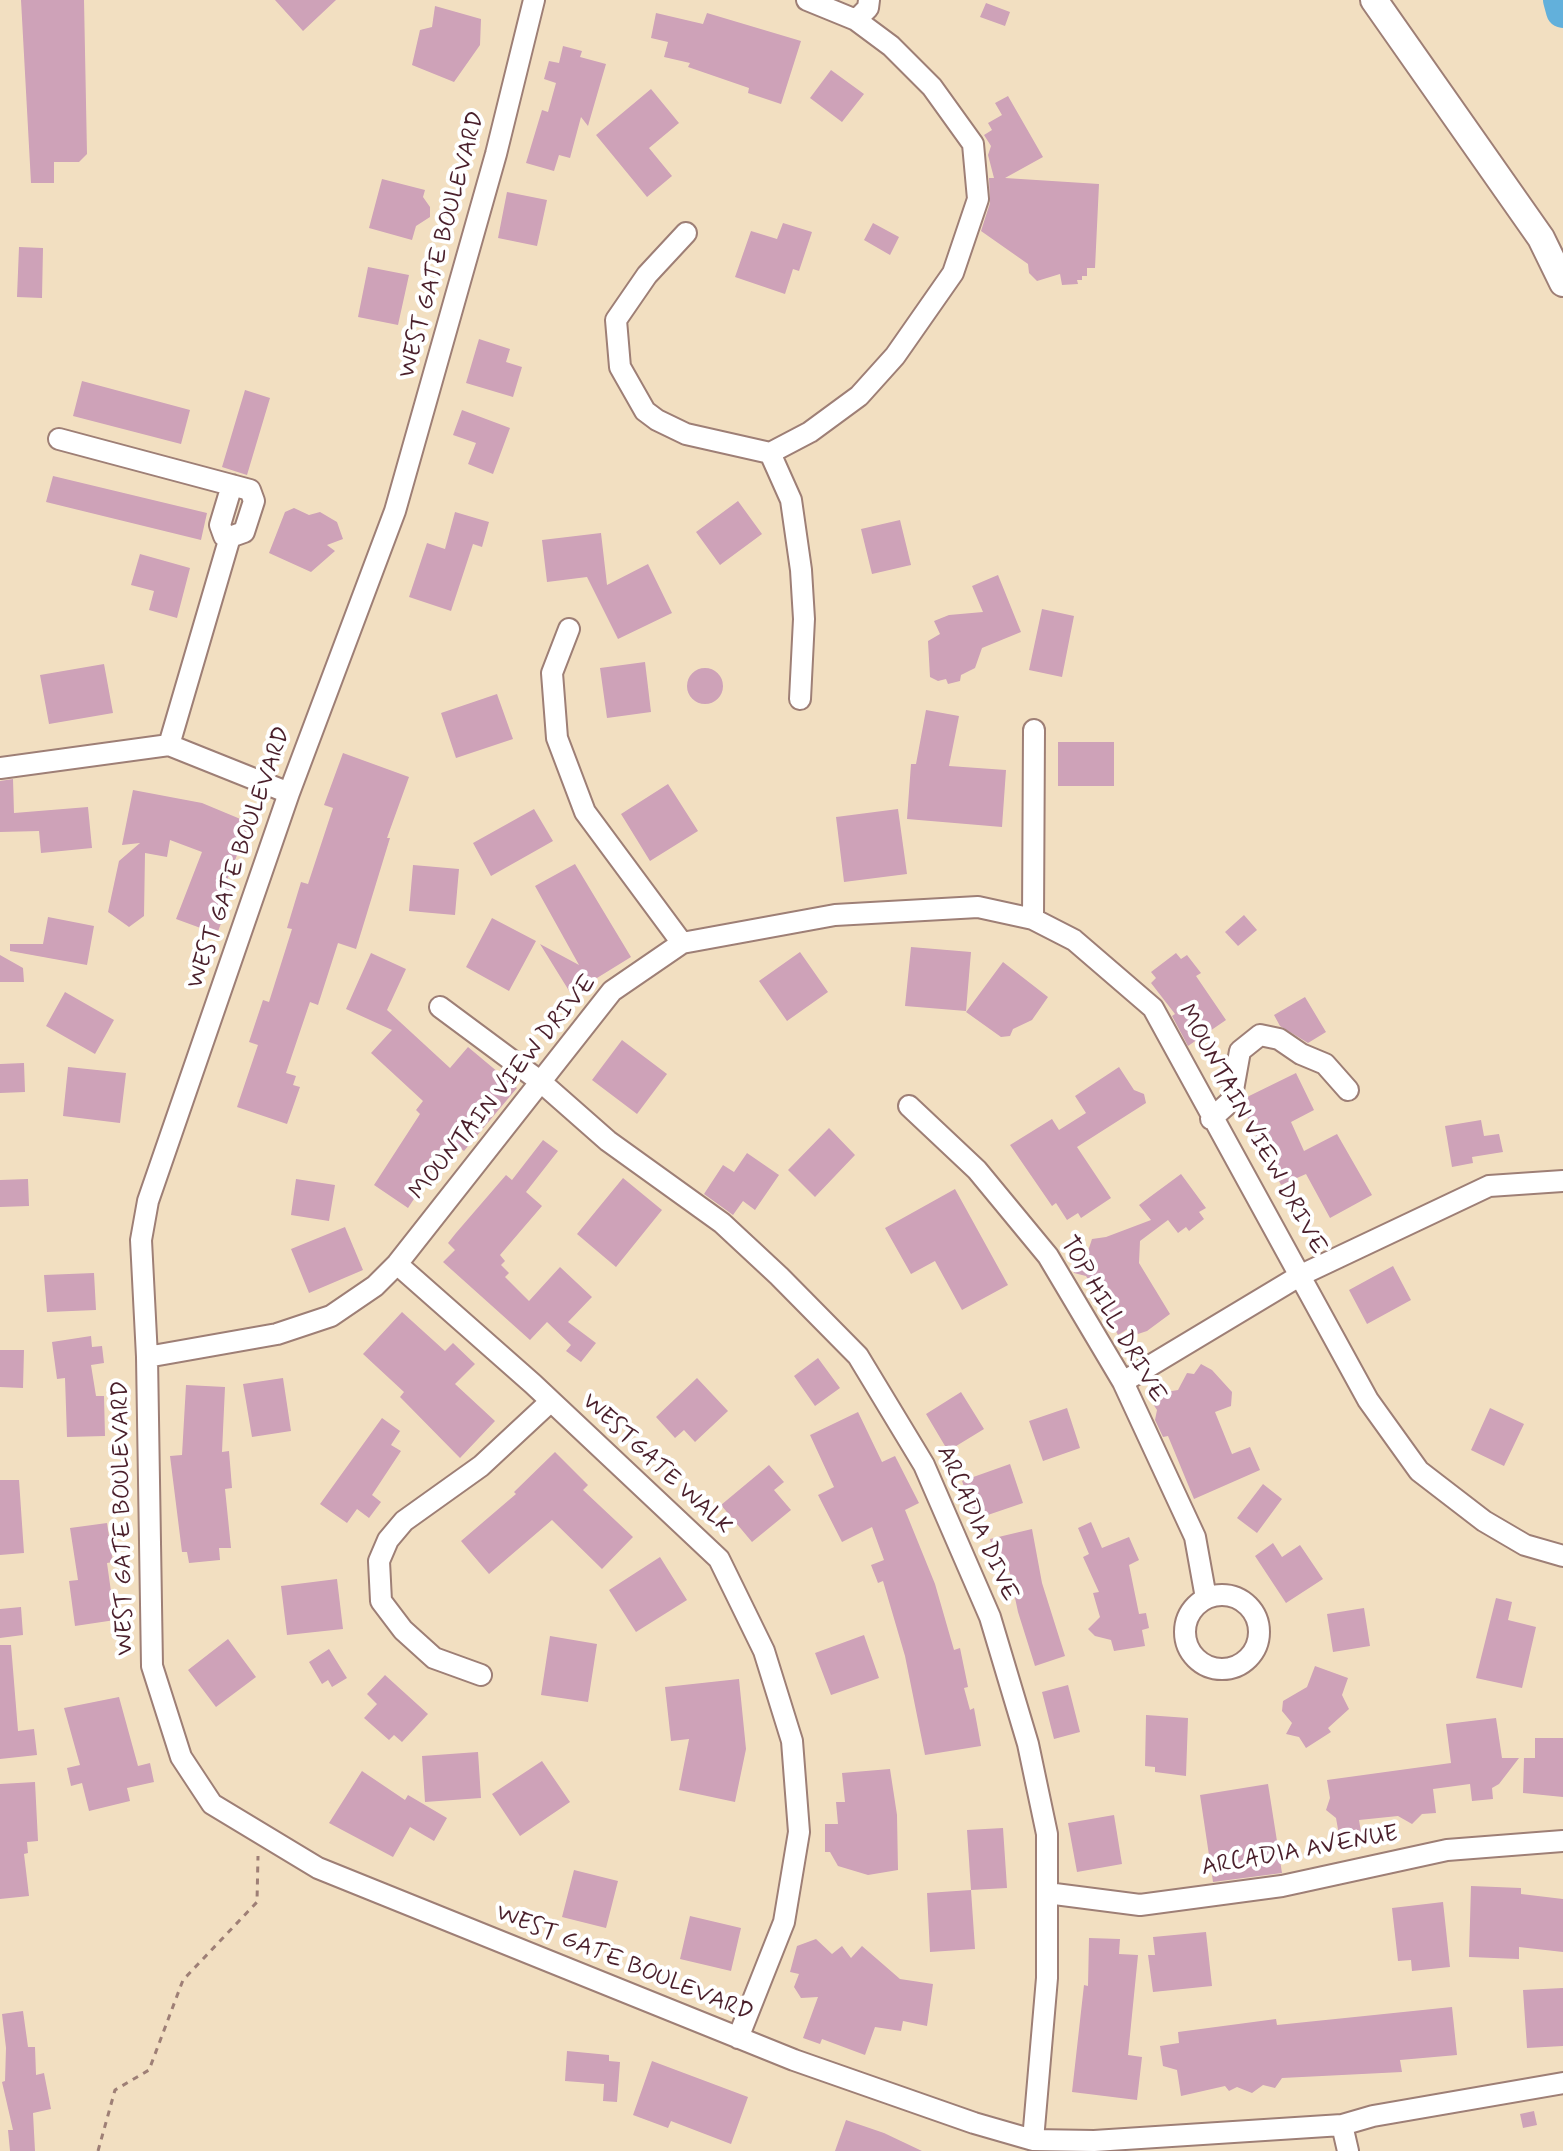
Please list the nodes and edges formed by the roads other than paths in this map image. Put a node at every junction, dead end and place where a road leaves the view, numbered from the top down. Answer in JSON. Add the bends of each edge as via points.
{"nodes":[{"id":1,"x":534,"y":0,"type":"edge"},
{"id":2,"x":807,"y":0,"type":"edge"},
{"id":3,"x":869,"y":0,"type":"edge"},
{"id":4,"x":1374,"y":0,"type":"edge"},
{"id":5,"x":856,"y":20,"type":"junction"},
{"id":6,"x":686,"y":233,"type":"dead end"},
{"id":7,"x":1563,"y":283,"type":"edge"},
{"id":8,"x":59,"y":439,"type":"dead end"},
{"id":9,"x":770,"y":453,"type":"junction"},
{"id":10,"x":569,"y":629,"type":"dead end"},
{"id":11,"x":800,"y":699,"type":"dead end"},
{"id":12,"x":1034,"y":730,"type":"dead end"},
{"id":13,"x":169,"y":745,"type":"junction"},
{"id":14,"x":0,"y":768,"type":"edge"},
{"id":15,"x":289,"y":793,"type":"junction"},
{"id":16,"x":1033,"y":919,"type":"junction"},
{"id":17,"x":682,"y":943,"type":"junction"},
{"id":18,"x":440,"y":1007,"type":"dead end"},
{"id":19,"x":541,"y":1082,"type":"junction"},
{"id":20,"x":1348,"y":1090,"type":"dead end"},
{"id":21,"x":909,"y":1106,"type":"dead end"},
{"id":22,"x":1211,"y":1119,"type":"junction"},
{"id":23,"x":1563,"y":1181,"type":"edge"},
{"id":24,"x":397,"y":1264,"type":"junction"},
{"id":25,"x":1301,"y":1275,"type":"junction"},
{"id":26,"x":147,"y":1357,"type":"junction"},
{"id":27,"x":1123,"y":1382,"type":"junction"},
{"id":28,"x":551,"y":1401,"type":"junction"},
{"id":29,"x":1563,"y":1556,"type":"edge"},
{"id":30,"x":1206,"y":1598,"type":"dead end"},
{"id":31,"x":481,"y":1675,"type":"dead end"},
{"id":32,"x":1563,"y":1841,"type":"edge"},
{"id":33,"x":1047,"y":1893,"type":"junction"},
{"id":34,"x":738,"y":2038,"type":"junction"},
{"id":35,"x":1563,"y":2083,"type":"edge"},
{"id":36,"x":1342,"y":2125,"type":"junction"},
{"id":37,"x":1033,"y":2140,"type":"junction"},
{"id":38,"x":1348,"y":2151,"type":"edge"}],
"edges":[{"from":1,"to":15,"type":"street","name":"WEST GATE BOULEVARD","via":[[395,511]]},
{"from":2,"to":5,"type":"street"},
{"from":3,"to":5,"type":"street"},
{"from":4,"to":7,"type":"main road","via":[[1541,238]]},
{"from":5,"to":9,"type":"street","via":[[932,87],[973,144],[978,199],[953,273],[895,356],[859,396]]},
{"from":6,"to":9,"type":"street","via":[[647,275],[616,320],[620,367],[645,411],[657,420],[686,434]]},
{"from":8,"to":13,"type":"street","via":[[232,485],[220,525],[230,537]]},
{"from":9,"to":11,"type":"street","via":[[791,500],[801,570]]},
{"from":10,"to":17,"type":"street","via":[[552,673],[557,738],[585,812]]},
{"from":12,"to":16,"type":"street"},
{"from":13,"to":14,"type":"street"},
{"from":13,"to":15,"type":"street"},
{"from":15,"to":26,"type":"street","name":"WEST GATE BOULEVARD","via":[[148,1201],[141,1240]]},
{"from":16,"to":17,"type":"street","name":"MOUNTAIN VIEW DRIVE","via":[[978,907],[914,908],[835,915]]},
{"from":16,"to":22,"type":"street","name":"MOUNTAIN VIEW DRIVE","via":[[1074,940],[1153,1008]]},
{"from":17,"to":19,"type":"street","name":"MOUNTAIN VIEW DRIVE","via":[[612,991]]},
{"from":18,"to":19,"type":"street","name":"ARCADIA DIVE"},
{"from":19,"to":24,"type":"street","name":"MOUNTAIN VIEW DRIVE"},
{"from":19,"to":33,"type":"street","name":"ARCADIA DIVE","via":[[608,1141],[722,1223],[858,1356],[924,1465],[990,1617],[1028,1744],[1047,1834]]},
{"from":20,"to":22,"type":"street","via":[[1325,1064],[1279,1039],[1260,1035],[1240,1051],[1231,1101]]},
{"from":21,"to":27,"type":"street","name":"TOP HILL DRIVE","via":[[977,1170],[1048,1256]]},
{"from":22,"to":25,"type":"street","name":"MOUNTAIN VIEW DRIVE"},
{"from":23,"to":25,"type":"street","via":[[1489,1186]]},
{"from":24,"to":26,"type":"street","name":"MOUNTAIN VIEW DRIVE","via":[[331,1316],[277,1334]]},
{"from":24,"to":28,"type":"street","name":"WESTGATE WALK"},
{"from":25,"to":27,"type":"street"},
{"from":25,"to":29,"type":"street","name":"MOUNTAIN VIEW DRIVE","via":[[1368,1400],[1419,1471],[1484,1521],[1525,1545]]},
{"from":26,"to":34,"type":"street","name":"WEST GATE BOULEVARD","via":[[152,1666],[181,1757],[212,1804],[318,1868]]},
{"from":27,"to":30,"type":"street","name":"TOP HILL DRIVE","via":[[1195,1537]]},
{"from":28,"to":31,"type":"street","via":[[481,1466],[404,1521],[379,1561],[381,1601],[403,1630],[434,1658]]},
{"from":28,"to":34,"type":"street","name":"WESTGATE WALK","via":[[719,1559],[764,1651],[792,1741],[799,1832],[784,1922]]},
{"from":32,"to":33,"type":"street","name":"ARCADIA AVENUE","via":[[1447,1850],[1282,1886],[1140,1905]]},
{"from":33,"to":37,"type":"street","name":"ARCADIA DIVE","via":[[1047,1978]]},
{"from":34,"to":37,"type":"street","name":"WEST GATE BOULEVARD"},
{"from":35,"to":36,"type":"street","name":"WEST GATE BOULEVARD"},
{"from":36,"to":37,"type":"street","name":"WEST GATE BOULEVARD"},
{"from":36,"to":38,"type":"street"}]}
